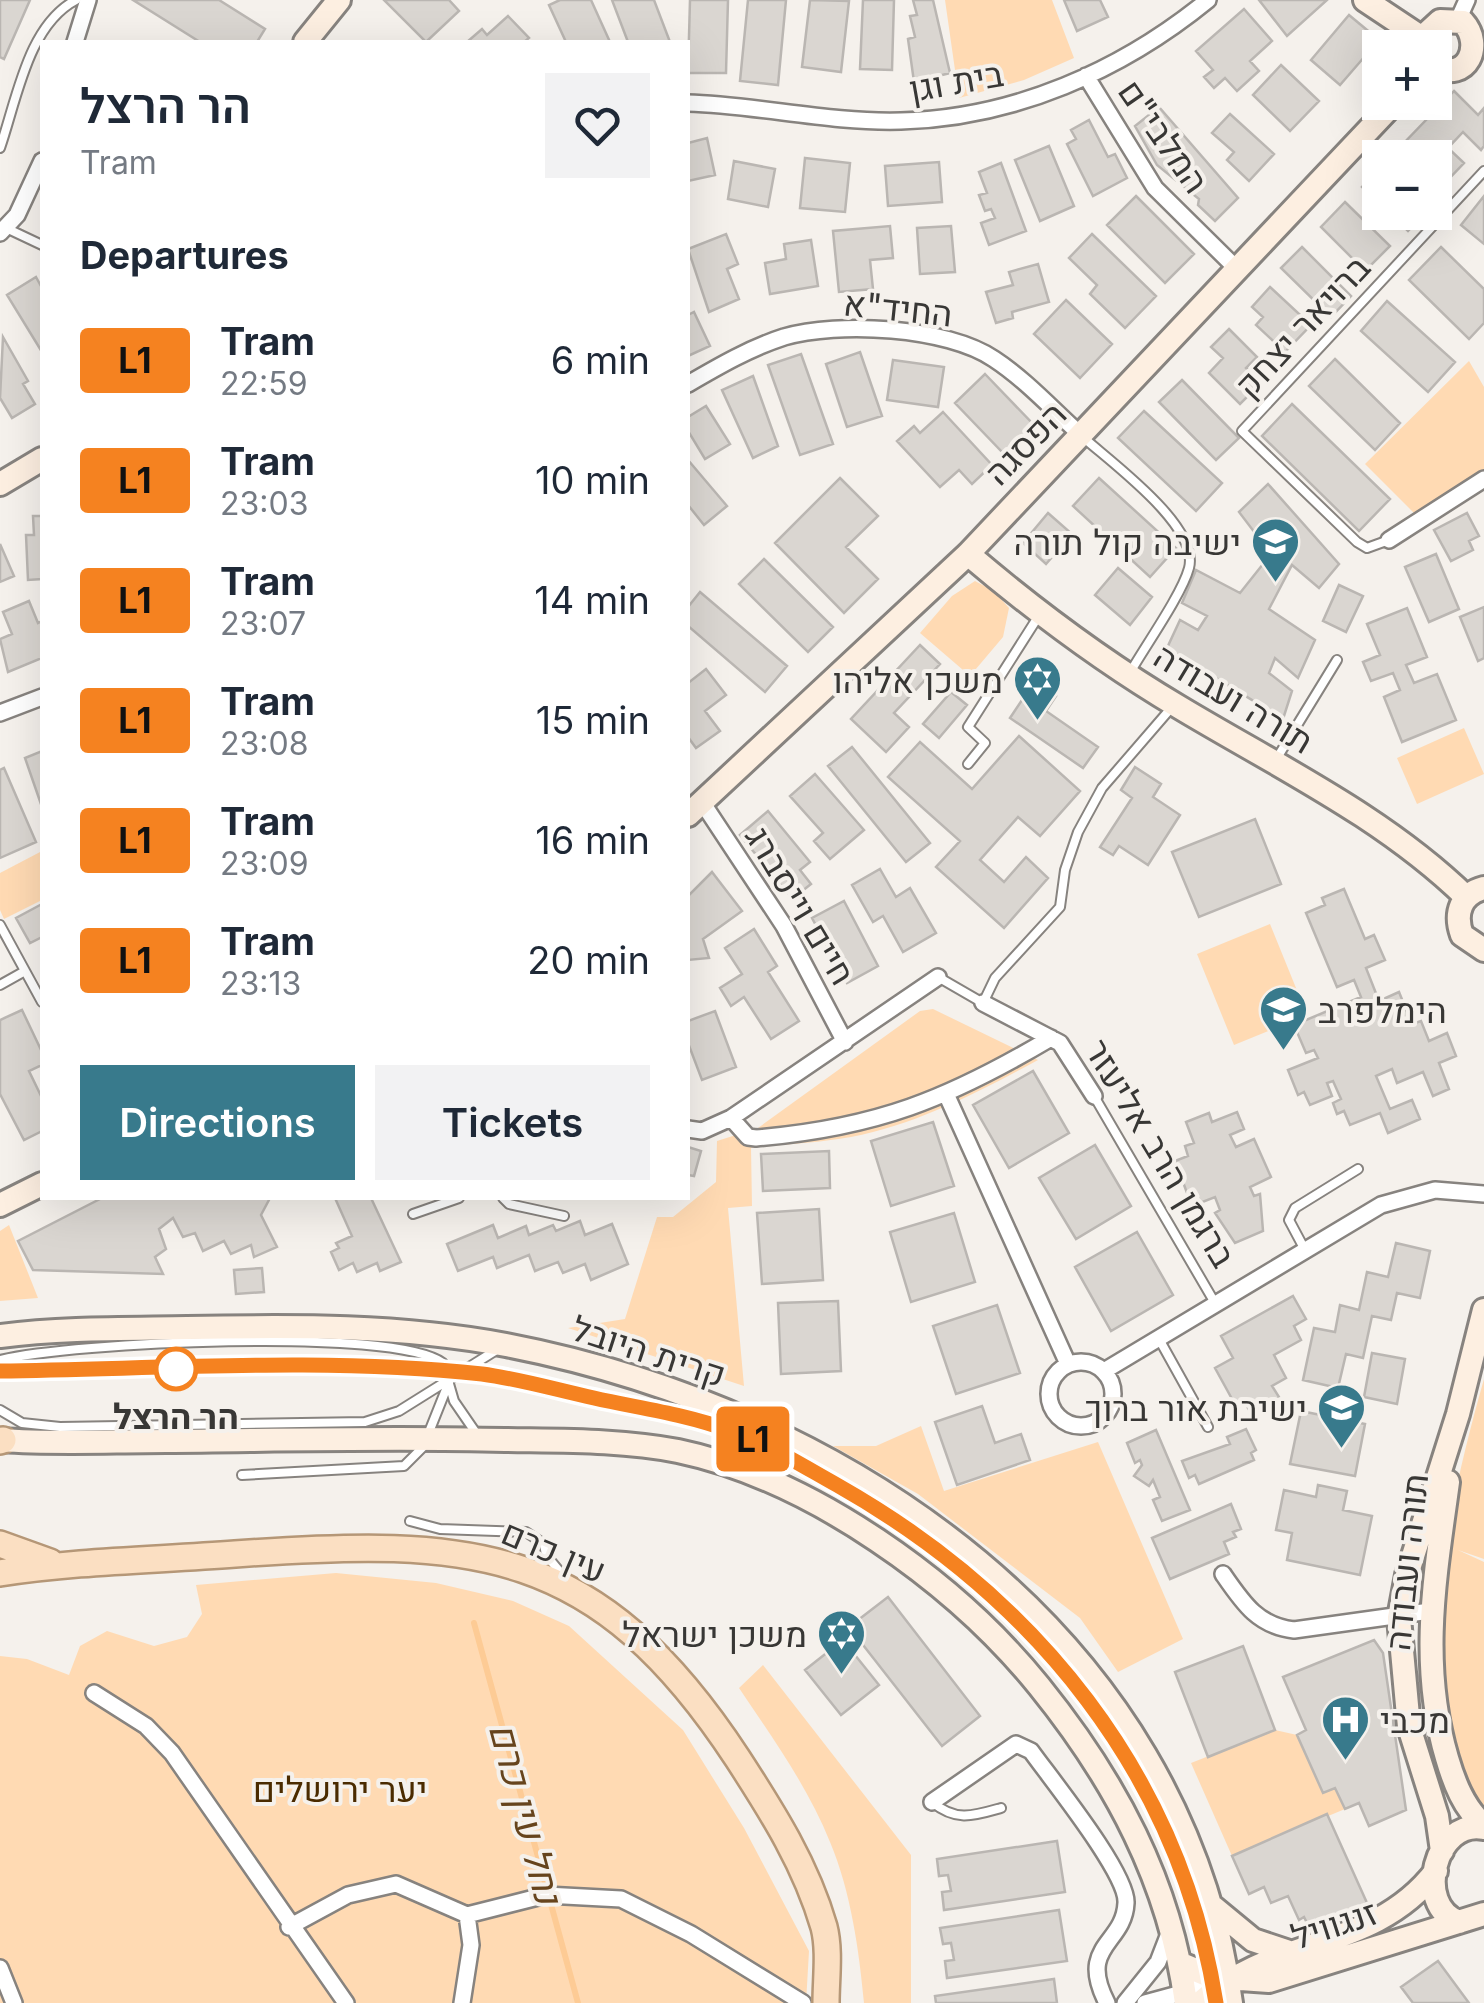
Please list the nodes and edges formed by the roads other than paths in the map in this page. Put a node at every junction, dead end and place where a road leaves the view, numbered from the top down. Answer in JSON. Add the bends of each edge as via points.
{"nodes":[{"id":1,"x":76,"y":0,"type":"edge"},
{"id":2,"x":88,"y":0,"type":"edge"},
{"id":3,"x":339,"y":0,"type":"edge"},
{"id":4,"x":1208,"y":0,"type":"edge"},
{"id":5,"x":1365,"y":0,"type":"edge"},
{"id":6,"x":1462,"y":10,"type":"edge"},
{"id":7,"x":1406,"y":30,"type":"edge"},
{"id":8,"x":1435,"y":30,"type":"edge"},
{"id":9,"x":76,"y":40,"type":"edge"},
{"id":10,"x":307,"y":40,"type":"edge"},
{"id":11,"x":1478,"y":61,"type":"edge"},
{"id":12,"x":1452,"y":69,"type":"edge"},
{"id":13,"x":1086,"y":76,"type":"junction"},
{"id":14,"x":690,"y":103,"type":"edge"},
{"id":15,"x":1378,"y":120,"type":"edge"},
{"id":16,"x":0,"y":148,"type":"edge"},
{"id":17,"x":40,"y":166,"type":"edge"},
{"id":18,"x":1484,"y":171,"type":"edge"},
{"id":19,"x":3,"y":230,"type":"edge"},
{"id":20,"x":40,"y":244,"type":"edge"},
{"id":21,"x":1239,"y":271,"type":"junction"},
{"id":22,"x":690,"y":383,"type":"edge"},
{"id":23,"x":1081,"y":436,"type":"junction"},
{"id":24,"x":40,"y":461,"type":"edge"},
{"id":25,"x":1484,"y":479,"type":"edge"},
{"id":26,"x":0,"y":484,"type":"edge"},
{"id":27,"x":1389,"y":540,"type":"joint"},
{"id":28,"x":968,"y":554,"type":"junction"},
{"id":29,"x":1040,"y":615,"type":"junction"},
{"id":30,"x":1338,"y":660,"type":"dead end"},
{"id":31,"x":1129,"y":676,"type":"junction"},
{"id":32,"x":40,"y":698,"type":"edge"},
{"id":33,"x":1174,"y":704,"type":"junction"},
{"id":34,"x":0,"y":713,"type":"edge"},
{"id":35,"x":1274,"y":763,"type":"junction"},
{"id":36,"x":968,"y":764,"type":"dead end"},
{"id":37,"x":694,"y":808,"type":"edge"},
{"id":38,"x":1475,"y":892,"type":"edge"},
{"id":39,"x":0,"y":925,"type":"edge"},
{"id":40,"x":1484,"y":950,"type":"edge"},
{"id":41,"x":25,"y":971,"type":"junction"},
{"id":42,"x":938,"y":977,"type":"joint"},
{"id":43,"x":0,"y":985,"type":"edge"},
{"id":44,"x":40,"y":998,"type":"edge"},
{"id":45,"x":983,"y":1003,"type":"junction"},
{"id":46,"x":1051,"y":1038,"type":"junction"},
{"id":47,"x":845,"y":1042,"type":"junction"},
{"id":48,"x":947,"y":1096,"type":"junction"},
{"id":49,"x":1094,"y":1096,"type":"joint"},
{"id":50,"x":731,"y":1118,"type":"junction"},
{"id":51,"x":690,"y":1130,"type":"edge"},
{"id":52,"x":1358,"y":1168,"type":"dead end"},
{"id":53,"x":40,"y":1185,"type":"edge"},
{"id":54,"x":1484,"y":1194,"type":"edge"},
{"id":55,"x":452,"y":1200,"type":"edge"},
{"id":56,"x":505,"y":1200,"type":"edge"},
{"id":57,"x":0,"y":1205,"type":"edge"},
{"id":58,"x":413,"y":1214,"type":"dead end"},
{"id":59,"x":564,"y":1216,"type":"dead end"},
{"id":60,"x":1304,"y":1250,"type":"junction"},
{"id":61,"x":1215,"y":1302,"type":"junction"},
{"id":62,"x":1482,"y":1322,"type":"edge"},
{"id":63,"x":1157,"y":1336,"type":"junction"},
{"id":64,"x":506,"y":1346,"type":"junction"},
{"id":65,"x":2,"y":1355,"type":"edge"},
{"id":66,"x":1068,"y":1364,"type":"junction"},
{"id":67,"x":1104,"y":1372,"type":"junction"},
{"id":68,"x":449,"y":1382,"type":"junction"},
{"id":69,"x":0,"y":1410,"type":"edge"},
{"id":70,"x":1458,"y":1414,"type":"junction"},
{"id":71,"x":1208,"y":1427,"type":"dead end"},
{"id":72,"x":426,"y":1438,"type":"junction"},
{"id":73,"x":484,"y":1439,"type":"junction"},
{"id":74,"x":1,"y":1441,"type":"edge"},
{"id":75,"x":242,"y":1475,"type":"dead end"},
{"id":76,"x":410,"y":1520,"type":"dead end"},
{"id":77,"x":0,"y":1544,"type":"edge"},
{"id":78,"x":70,"y":1565,"type":"junction"},
{"id":79,"x":542,"y":1565,"type":"junction"},
{"id":80,"x":0,"y":1572,"type":"edge"},
{"id":81,"x":1222,"y":1574,"type":"dead end"},
{"id":82,"x":1430,"y":1611,"type":"junction"},
{"id":83,"x":1399,"y":1618,"type":"junction"},
{"id":84,"x":94,"y":1693,"type":"dead end"},
{"id":85,"x":932,"y":1802,"type":"joint"},
{"id":86,"x":1001,"y":1808,"type":"dead end"},
{"id":87,"x":1484,"y":1826,"type":"edge"},
{"id":88,"x":1439,"y":1862,"type":"junction"},
{"id":89,"x":1212,"y":1907,"type":"junction"},
{"id":90,"x":467,"y":1915,"type":"junction"},
{"id":91,"x":1484,"y":1916,"type":"edge"},
{"id":92,"x":1459,"y":1922,"type":"junction"},
{"id":93,"x":290,"y":1928,"type":"junction"},
{"id":94,"x":1171,"y":1928,"type":"junction"},
{"id":95,"x":1292,"y":1953,"type":"junction"},
{"id":96,"x":1179,"y":1963,"type":"junction"},
{"id":97,"x":0,"y":1968,"type":"edge"},
{"id":98,"x":1224,"y":1987,"type":"edge"},
{"id":99,"x":1190,"y":2000,"type":"edge"},
{"id":100,"x":14,"y":2003,"type":"edge"},
{"id":101,"x":346,"y":2003,"type":"edge"},
{"id":102,"x":462,"y":2003,"type":"edge"},
{"id":103,"x":803,"y":2003,"type":"edge"},
{"id":104,"x":826,"y":2003,"type":"edge"},
{"id":105,"x":1107,"y":2003,"type":"edge"},
{"id":106,"x":1125,"y":2003,"type":"edge"},
{"id":107,"x":1145,"y":2003,"type":"edge"}],
"edges":[{"from":1,"to":16,"type":"lane","via":[[60,8],[39,37]]},
{"from":2,"to":9,"type":"street"},
{"from":3,"to":10,"type":"street"},
{"from":4,"to":13,"type":"street","name":"בית וגן","via":[[1154,40]]},
{"from":5,"to":7,"type":"street"},
{"from":6,"to":8,"type":"street"},
{"from":6,"to":11,"type":"street"},
{"from":11,"to":12,"type":"street"},
{"from":13,"to":14,"type":"street","name":"בית וגן","via":[[976,113],[899,122]]},
{"from":13,"to":21,"type":"street","name":"המלבי\"ם","via":[[1155,188]]},
{"from":15,"to":21,"type":"street","name":"הפסגה"},
{"from":17,"to":19,"type":"street"},
{"from":18,"to":27,"type":"lane","name":"ברויאר יצחק","via":[[1242,430],[1357,542],[1366,548]]},
{"from":19,"to":20,"type":"lane"},
{"from":21,"to":23,"type":"street","name":"הפסגה"},
{"from":22,"to":23,"type":"street","name":"החיד\"א","via":[[788,336],[834,329],[919,334],[993,358]]},
{"from":23,"to":28,"type":"street","name":"הפסגה"},
{"from":23,"to":31,"type":"lane","via":[[1152,499],[1189,547],[1189,568]]},
{"from":24,"to":26,"type":"street"},
{"from":25,"to":27,"type":"street"},
{"from":28,"to":29,"type":"street","name":"תורה ועבודה"},
{"from":28,"to":37,"type":"street","name":"הפסגה"},
{"from":29,"to":31,"type":"street","name":"תורה ועבודה"},
{"from":29,"to":36,"type":"lane","via":[[968,727],[985,743]]},
{"from":30,"to":35,"type":"lane"},
{"from":31,"to":33,"type":"street","name":"תורה ועבודה"},
{"from":32,"to":34,"type":"street"},
{"from":33,"to":35,"type":"street","name":"תורה ועבודה"},
{"from":33,"to":45,"type":"lane","via":[[1102,788],[1078,832],[1060,907],[996,978]]},
{"from":35,"to":38,"type":"street","name":"תורה ועבודה"},
{"from":37,"to":47,"type":"street","name":"חיים וייסברג","via":[[784,926]]},
{"from":38,"to":40,"type":"street","via":[[1458,925],[1469,943]]},
{"from":39,"to":41,"type":"lane"},
{"from":41,"to":43,"type":"lane"},
{"from":41,"to":44,"type":"lane"},
{"from":42,"to":45,"type":"lane"},
{"from":42,"to":47,"type":"street"},
{"from":45,"to":46,"type":"street","name":"ברגמן הרב אליעזר"},
{"from":46,"to":48,"type":"street","name":"ברגמן הרב אליעזר"},
{"from":46,"to":49,"type":"street","name":"ברגמן הרב אליעזר"},
{"from":47,"to":50,"type":"street"},
{"from":48,"to":50,"type":"street","name":"ברגמן הרב אליעזר","via":[[822,1132],[748,1137]]},
{"from":48,"to":66,"type":"street"},
{"from":49,"to":61,"type":"lane","name":"ברגמן הרב אליעזר"},
{"from":50,"to":51,"type":"street"},
{"from":52,"to":60,"type":"lane","via":[[1294,1208],[1289,1220]]},
{"from":53,"to":57,"type":"street"},
{"from":54,"to":60,"type":"street","via":[[1435,1190],[1404,1196]]},
{"from":55,"to":58,"type":"lane"},
{"from":56,"to":59,"type":"lane"},
{"from":60,"to":61,"type":"street"},
{"from":61,"to":63,"type":"street"},
{"from":62,"to":70,"type":"street","name":"תורה ועבודה"},
{"from":63,"to":67,"type":"street"},
{"from":63,"to":71,"type":"lane"},
{"from":64,"to":65,"type":"street","name":"קרית היובל","via":[[359,1326],[66,1330]]},
{"from":64,"to":68,"type":"lane"},
{"from":64,"to":89,"type":"street","name":"קרית היובל","via":[[622,1376],[746,1419],[869,1484],[974,1556],[1052,1629],[1154,1767]]},
{"from":65,"to":68,"type":"lane","via":[[221,1342],[400,1348],[440,1360]]},
{"from":66,"to":67,"type":"street","via":[[1090,1362]]},
{"from":66,"to":67,"type":"street","via":[[1052,1379],[1049,1400],[1060,1418],[1079,1426],[1099,1421],[1112,1405]]},
{"from":68,"to":69,"type":"lane","via":[[399,1412],[354,1423],[60,1427],[22,1423]]},
{"from":68,"to":72,"type":"lane"},
{"from":68,"to":73,"type":"lane","via":[[458,1409]]},
{"from":70,"to":82,"type":"street","name":"תורה ועבודה"},
{"from":70,"to":83,"type":"street","name":"תורה ועבודה","via":[[1416,1541]]},
{"from":72,"to":73,"type":"street"},
{"from":72,"to":74,"type":"street"},
{"from":72,"to":75,"type":"lane","via":[[418,1456],[394,1470]]},
{"from":73,"to":94,"type":"street","via":[[647,1446],[712,1459],[784,1488],[888,1549],[982,1622],[1054,1705],[1126,1812]]},
{"from":76,"to":79,"type":"lane","via":[[526,1532],[541,1540]]},
{"from":77,"to":78,"type":"main road","name":"עין כרם"},
{"from":78,"to":79,"type":"main road","name":"עין כרם","via":[[350,1546],[433,1549]]},
{"from":78,"to":80,"type":"main road","name":"עין כרם"},
{"from":79,"to":104,"type":"main road","name":"עין כרם","via":[[666,1665],[789,1837],[825,1930]]},
{"from":81,"to":83,"type":"street","via":[[1272,1628]]},
{"from":82,"to":83,"type":"street"},
{"from":82,"to":87,"type":"street","name":"תורה ועבודה","via":[[1431,1686],[1443,1745],[1457,1787]]},
{"from":83,"to":88,"type":"street","name":"תורה ועבודה","via":[[1409,1727],[1438,1816]]},
{"from":84,"to":93,"type":"street","via":[[146,1726],[172,1753]]},
{"from":85,"to":86,"type":"lane","via":[[964,1818]]},
{"from":85,"to":105,"type":"street","via":[[1016,1744],[1032,1751],[1124,1887],[1123,1917],[1096,1970]]},
{"from":87,"to":88,"type":"street","name":"זנגוויל","via":[[1460,1828]]},
{"from":88,"to":92,"type":"street","name":"תורה ועבודה","via":[[1436,1904]]},
{"from":88,"to":95,"type":"street","name":"זנגוויל","via":[[1393,1915]]},
{"from":89,"to":95,"type":"street","via":[[1253,1940]]},
{"from":89,"to":98,"type":"street","name":"קרית היובל"},
{"from":90,"to":93,"type":"street","via":[[396,1884],[348,1895]]},
{"from":90,"to":102,"type":"street","via":[[472,1945]]},
{"from":90,"to":103,"type":"street","via":[[546,1895],[621,1899]]},
{"from":91,"to":92,"type":"street","name":"זנגוויל"},
{"from":92,"to":98,"type":"street","name":"זנגוויל","via":[[1269,1981]]},
{"from":93,"to":101,"type":"street"},
{"from":94,"to":96,"type":"street"},
{"from":94,"to":106,"type":"street","via":[[1158,1962]]},
{"from":95,"to":98,"type":"street","name":"זנגוויל"},
{"from":96,"to":98,"type":"street","name":"זנגוויל"},
{"from":96,"to":99,"type":"street"},
{"from":97,"to":100,"type":"street"},
{"from":98,"to":99,"type":"street","name":"זנגוויל"},
{"from":99,"to":107,"type":"street"}]}
